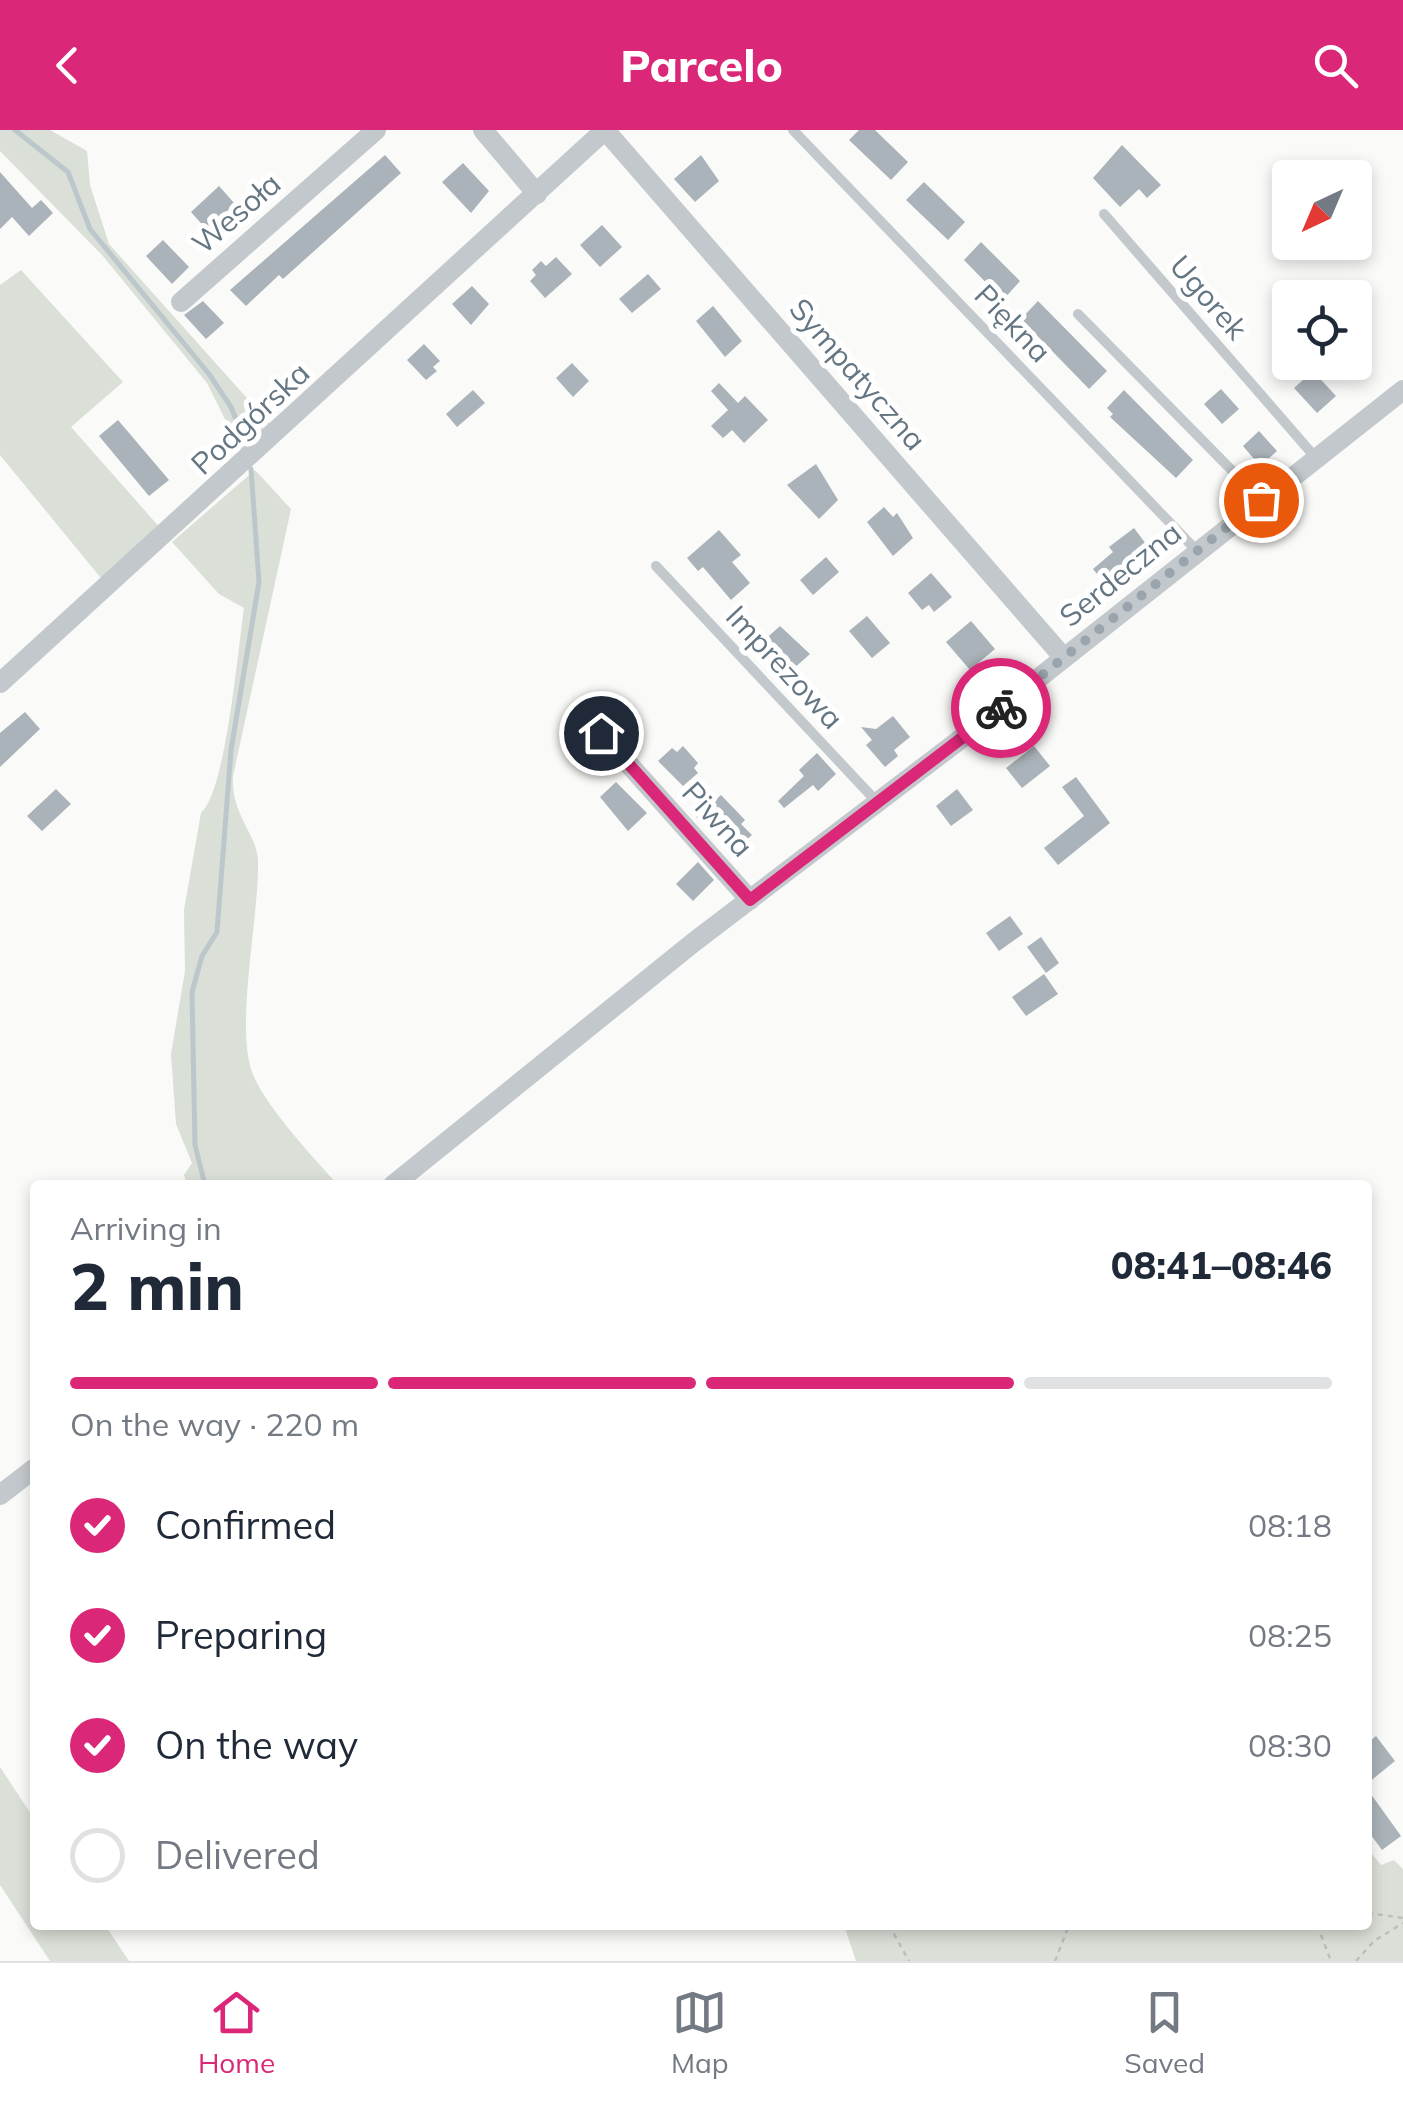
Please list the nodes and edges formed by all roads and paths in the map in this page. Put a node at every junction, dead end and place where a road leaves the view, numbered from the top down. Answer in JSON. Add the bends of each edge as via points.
{"nodes":[{"id":1,"x":376,"y":130,"type":"edge"},
{"id":2,"x":482,"y":130,"type":"edge"},
{"id":3,"x":605,"y":130,"type":"edge"},
{"id":4,"x":793,"y":130,"type":"edge"},
{"id":5,"x":536,"y":194,"type":"junction"},
{"id":6,"x":1104,"y":214,"type":"dead end"},
{"id":7,"x":181,"y":302,"type":"dead end"},
{"id":8,"x":1078,"y":314,"type":"dead end"},
{"id":9,"x":1403,"y":390,"type":"edge"},
{"id":10,"x":1315,"y":457,"type":"junction"},
{"id":11,"x":1261,"y":500,"type":"junction"},
{"id":12,"x":1197,"y":551,"type":"junction"},
{"id":13,"x":656,"y":566,"type":"dead end"},
{"id":14,"x":1064,"y":658,"type":"junction"},
{"id":15,"x":0,"y":683,"type":"edge"},
{"id":16,"x":601,"y":733,"type":"dead end"},
{"id":17,"x":878,"y":803,"type":"junction"},
{"id":18,"x":750,"y":900,"type":"junction"},
{"id":19,"x":399,"y":1180,"type":"edge"},
{"id":20,"x":30,"y":1472,"type":"edge"},
{"id":21,"x":0,"y":1495,"type":"edge"},
{"id":22,"x":1372,"y":1914,"type":"edge"},
{"id":23,"x":1403,"y":1920,"type":"edge"},
{"id":24,"x":891,"y":1930,"type":"edge"},
{"id":25,"x":1067,"y":1930,"type":"edge"},
{"id":26,"x":1321,"y":1930,"type":"edge"},
{"id":27,"x":908,"y":1961,"type":"edge"},
{"id":28,"x":1055,"y":1961,"type":"edge"},
{"id":29,"x":1331,"y":1961,"type":"edge"},
{"id":30,"x":1356,"y":1961,"type":"edge"}],
"edges":[{"from":1,"to":7,"type":"street","name":"Wesoła"},
{"from":2,"to":5,"type":"street"},
{"from":3,"to":5,"type":"street","name":"Podgórska"},
{"from":3,"to":14,"type":"street","name":"Sympatyczna"},
{"from":4,"to":12,"type":"lane","name":"Piękna"},
{"from":5,"to":15,"type":"street","name":"Podgórska"},
{"from":6,"to":10,"type":"lane","name":"Ugorek"},
{"from":8,"to":11,"type":"lane"},
{"from":9,"to":10,"type":"street","name":"Serdeczna"},
{"from":10,"to":11,"type":"street","name":"Serdeczna"},
{"from":11,"to":12,"type":"street","name":"Serdeczna"},
{"from":12,"to":14,"type":"street","name":"Serdeczna"},
{"from":13,"to":17,"type":"lane","name":"Imprezowa"},
{"from":14,"to":17,"type":"street","name":"Serdeczna"},
{"from":16,"to":18,"type":"street","name":"Piwna"},
{"from":17,"to":18,"type":"street","name":"Serdeczna"},
{"from":18,"to":19,"type":"street","name":"Serdeczna"},
{"from":20,"to":21,"type":"street"},
{"from":22,"to":23,"type":"path"},
{"from":23,"to":30,"type":"path"},
{"from":24,"to":27,"type":"path"},
{"from":25,"to":28,"type":"path"},
{"from":26,"to":29,"type":"path"}]}
